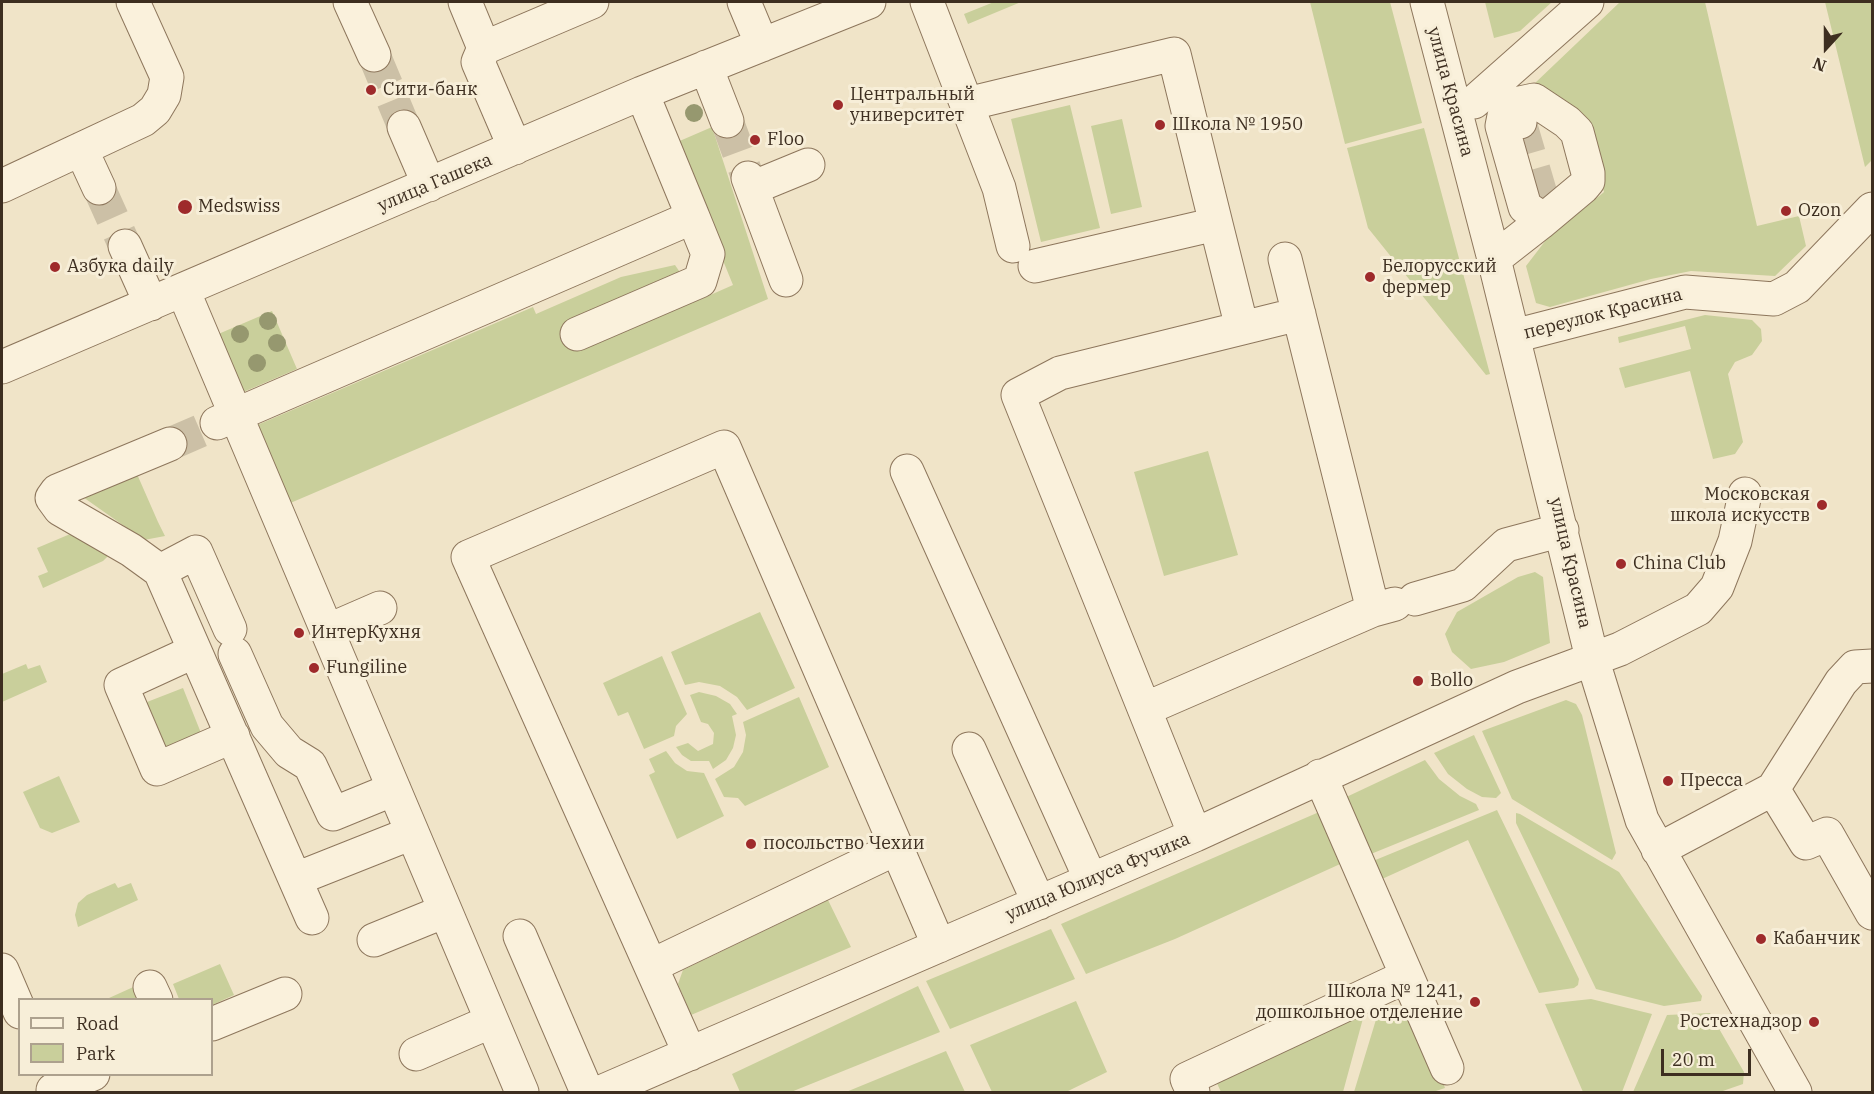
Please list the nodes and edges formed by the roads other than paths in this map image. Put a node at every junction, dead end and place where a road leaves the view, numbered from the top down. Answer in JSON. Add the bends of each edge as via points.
{"nodes":[{"id":1,"x":133,"y":2,"type":"edge"},
{"id":2,"x":350,"y":2,"type":"edge"},
{"id":3,"x":465,"y":2,"type":"edge"},
{"id":4,"x":592,"y":2,"type":"edge"},
{"id":5,"x":744,"y":2,"type":"edge"},
{"id":6,"x":927,"y":2,"type":"edge"},
{"id":7,"x":1427,"y":2,"type":"edge"},
{"id":8,"x":1587,"y":2,"type":"edge"},
{"id":9,"x":848,"y":5,"type":"edge"},
{"id":10,"x":762,"y":45,"type":"junction"},
{"id":11,"x":484,"y":48,"type":"junction"},
{"id":12,"x":374,"y":55,"type":"tunnel mouth"},
{"id":13,"x":706,"y":67,"type":"junction"},
{"id":14,"x":642,"y":93,"type":"junction"},
{"id":15,"x":967,"y":104,"type":"junction"},
{"id":16,"x":1507,"y":107,"type":"junction"},
{"id":17,"x":1457,"y":117,"type":"junction"},
{"id":18,"x":727,"y":121,"type":"tunnel mouth"},
{"id":19,"x":404,"y":127,"type":"tunnel mouth"},
{"id":20,"x":515,"y":148,"type":"junction"},
{"id":21,"x":81,"y":149,"type":"junction"},
{"id":22,"x":808,"y":165,"type":"dead end"},
{"id":23,"x":429,"y":185,"type":"junction"},
{"id":24,"x":2,"y":186,"type":"edge"},
{"id":25,"x":99,"y":188,"type":"tunnel mouth"},
{"id":26,"x":1540,"y":213,"type":"junction"},
{"id":27,"x":1870,"y":215,"type":"edge"},
{"id":28,"x":693,"y":217,"type":"junction"},
{"id":29,"x":1216,"y":224,"type":"junction"},
{"id":30,"x":125,"y":246,"type":"tunnel mouth"},
{"id":31,"x":1285,"y":259,"type":"dead end"},
{"id":32,"x":1494,"y":259,"type":"junction"},
{"id":33,"x":786,"y":280,"type":"dead end"},
{"id":34,"x":183,"y":290,"type":"junction"},
{"id":35,"x":151,"y":304,"type":"junction"},
{"id":36,"x":1299,"y":314,"type":"junction"},
{"id":37,"x":1242,"y":328,"type":"junction"},
{"id":38,"x":577,"y":334,"type":"dead end"},
{"id":39,"x":1514,"y":336,"type":"junction"},
{"id":40,"x":2,"y":367,"type":"edge"},
{"id":41,"x":226,"y":420,"type":"junction"},
{"id":42,"x":170,"y":444,"type":"tunnel mouth"},
{"id":43,"x":907,"y":471,"type":"dead end"},
{"id":44,"x":1744,"y":494,"type":"dead end"},
{"id":45,"x":1562,"y":530,"type":"junction"},
{"id":46,"x":160,"y":571,"type":"junction"},
{"id":47,"x":1394,"y":605,"type":"junction"},
{"id":48,"x":380,"y":608,"type":"dead end"},
{"id":49,"x":327,"y":631,"type":"junction"},
{"id":50,"x":195,"y":651,"type":"junction"},
{"id":51,"x":1592,"y":658,"type":"junction"},
{"id":52,"x":1872,"y":666,"type":"edge"},
{"id":53,"x":1145,"y":709,"type":"junction"},
{"id":54,"x":233,"y":736,"type":"junction"},
{"id":55,"x":969,"y":749,"type":"dead end"},
{"id":56,"x":1320,"y":776,"type":"junction"},
{"id":57,"x":394,"y":789,"type":"junction"},
{"id":58,"x":1773,"y":789,"type":"junction"},
{"id":59,"x":412,"y":833,"type":"junction"},
{"id":60,"x":1196,"y":835,"type":"junction"},
{"id":61,"x":897,"y":848,"type":"junction"},
{"id":62,"x":1658,"y":850,"type":"junction"},
{"id":63,"x":296,"y":879,"type":"junction"},
{"id":64,"x":1091,"y":880,"type":"junction"},
{"id":65,"x":1039,"y":903,"type":"junction"},
{"id":66,"x":445,"y":910,"type":"junction"},
{"id":67,"x":1872,"y":913,"type":"edge"},
{"id":68,"x":312,"y":918,"type":"dead end"},
{"id":69,"x":520,"y":936,"type":"dead end"},
{"id":70,"x":374,"y":940,"type":"dead end"},
{"id":71,"x":939,"y":946,"type":"junction"},
{"id":72,"x":651,"y":966,"type":"junction"},
{"id":73,"x":2,"y":970,"type":"edge"},
{"id":74,"x":1407,"y":976,"type":"junction"},
{"id":75,"x":285,"y":994,"type":"dead end"},
{"id":76,"x":18,"y":1007,"type":"edge"},
{"id":77,"x":492,"y":1022,"type":"junction"},
{"id":78,"x":213,"y":1024,"type":"edge"},
{"id":79,"x":416,"y":1054,"type":"dead end"},
{"id":80,"x":690,"y":1054,"type":"junction"},
{"id":81,"x":1447,"y":1068,"type":"dead end"},
{"id":82,"x":86,"y":1076,"type":"edge"},
{"id":83,"x":51,"y":1086,"type":"edge"},
{"id":84,"x":522,"y":1092,"type":"edge"},
{"id":85,"x":586,"y":1092,"type":"edge"},
{"id":86,"x":602,"y":1092,"type":"edge"},
{"id":87,"x":1193,"y":1092,"type":"edge"},
{"id":88,"x":1795,"y":1092,"type":"edge"}],
"edges":[{"from":1,"to":21,"type":"street","via":[[161,61],[166,77],[165,95],[143,120]]},
{"from":2,"to":12,"type":"street"},
{"from":3,"to":11,"type":"street"},
{"from":4,"to":11,"type":"street"},
{"from":5,"to":10,"type":"street"},
{"from":6,"to":15,"type":"street"},
{"from":7,"to":17,"type":"street","name":"улица Красина"},
{"from":8,"to":16,"type":"street"},
{"from":9,"to":10,"type":"street","name":"улица Гашека"},
{"from":10,"to":13,"type":"street","name":"улица Гашека"},
{"from":11,"to":20,"type":"street","via":[[478,62]]},
{"from":13,"to":14,"type":"street","name":"улица Гашека"},
{"from":13,"to":18,"type":"street"},
{"from":14,"to":20,"type":"street","name":"улица Гашека"},
{"from":14,"to":28,"type":"street"},
{"from":15,"to":29,"type":"street","via":[[1024,256]]},
{"from":15,"to":29,"type":"street","via":[[1174,54]]},
{"from":16,"to":17,"type":"street"},
{"from":16,"to":26,"type":"street","via":[[1502,126],[1525,207]]},
{"from":16,"to":26,"type":"street","via":[[1534,100],[1576,132],[1588,181]]},
{"from":17,"to":32,"type":"street","name":"улица Красина"},
{"from":19,"to":23,"type":"street"},
{"from":20,"to":23,"type":"street","name":"улица Гашека"},
{"from":21,"to":24,"type":"street"},
{"from":21,"to":25,"type":"street"},
{"from":22,"to":33,"type":"street","via":[[750,183]]},
{"from":23,"to":34,"type":"street","name":"улица Гашека"},
{"from":26,"to":32,"type":"street"},
{"from":27,"to":39,"type":"street","name":"переулок Красина","via":[[1797,287],[1774,298],[1684,292]]},
{"from":28,"to":38,"type":"street","via":[[708,254],[700,281]]},
{"from":28,"to":41,"type":"street"},
{"from":29,"to":37,"type":"street"},
{"from":30,"to":35,"type":"street"},
{"from":31,"to":36,"type":"street"},
{"from":32,"to":39,"type":"street","name":"улица Красина"},
{"from":34,"to":35,"type":"street","name":"улица Гашека"},
{"from":34,"to":41,"type":"street"},
{"from":35,"to":40,"type":"street","name":"улица Гашека"},
{"from":36,"to":37,"type":"street"},
{"from":36,"to":47,"type":"street"},
{"from":37,"to":53,"type":"street","via":[[1060,373],[1018,395]]},
{"from":39,"to":45,"type":"street","name":"улица Красина"},
{"from":41,"to":49,"type":"street"},
{"from":42,"to":46,"type":"street","via":[[57,491],[52,498],[60,509]]},
{"from":43,"to":64,"type":"street"},
{"from":44,"to":51,"type":"street","name":"улица Юлиуса Фучика","via":[[1735,542],[1717,587],[1698,609],[1620,649]]},
{"from":45,"to":47,"type":"street","via":[[1506,545],[1463,585]]},
{"from":45,"to":51,"type":"street","name":"улица Красина"},
{"from":46,"to":50,"type":"street"},
{"from":46,"to":57,"type":"street","via":[[191,541],[267,726],[289,752],[310,765],[333,814]]},
{"from":47,"to":53,"type":"street"},
{"from":48,"to":49,"type":"street"},
{"from":49,"to":57,"type":"street"},
{"from":50,"to":54,"type":"street"},
{"from":50,"to":54,"type":"street","via":[[121,685],[157,769]]},
{"from":51,"to":56,"type":"street","name":"улица Юлиуса Фучика","via":[[1517,687]]},
{"from":51,"to":62,"type":"street","name":"улица Красина","via":[[1642,820]]},
{"from":52,"to":58,"type":"street","via":[[1856,667],[1841,682]]},
{"from":53,"to":60,"type":"street"},
{"from":54,"to":63,"type":"street"},
{"from":55,"to":65,"type":"street"},
{"from":56,"to":60,"type":"street","name":"улица Юлиуса Фучика"},
{"from":56,"to":74,"type":"street"},
{"from":57,"to":59,"type":"street"},
{"from":58,"to":62,"type":"street"},
{"from":58,"to":67,"type":"street","via":[[1806,843],[1827,834]]},
{"from":59,"to":63,"type":"street"},
{"from":59,"to":66,"type":"street"},
{"from":60,"to":64,"type":"street","name":"улица Юлиуса Фучика"},
{"from":61,"to":71,"type":"street"},
{"from":61,"to":72,"type":"street"},
{"from":61,"to":72,"type":"street","via":[[724,447],[468,557]]},
{"from":62,"to":88,"type":"street","name":"улица Красина"},
{"from":63,"to":68,"type":"street"},
{"from":64,"to":65,"type":"street","name":"улица Юлиуса Фучика"},
{"from":65,"to":71,"type":"street","name":"улица Юлиуса Фучика"},
{"from":66,"to":70,"type":"street"},
{"from":66,"to":77,"type":"street"},
{"from":69,"to":85,"type":"street"},
{"from":71,"to":80,"type":"street","name":"улица Юлиуса Фучика"},
{"from":72,"to":80,"type":"street"},
{"from":73,"to":76,"type":"street"},
{"from":74,"to":81,"type":"street"},
{"from":74,"to":87,"type":"street","via":[[1187,1079]]},
{"from":75,"to":78,"type":"street"},
{"from":77,"to":79,"type":"street"},
{"from":77,"to":84,"type":"street"},
{"from":80,"to":86,"type":"street","name":"улица Юлиуса Фучика"},
{"from":82,"to":83,"type":"street"}]}
